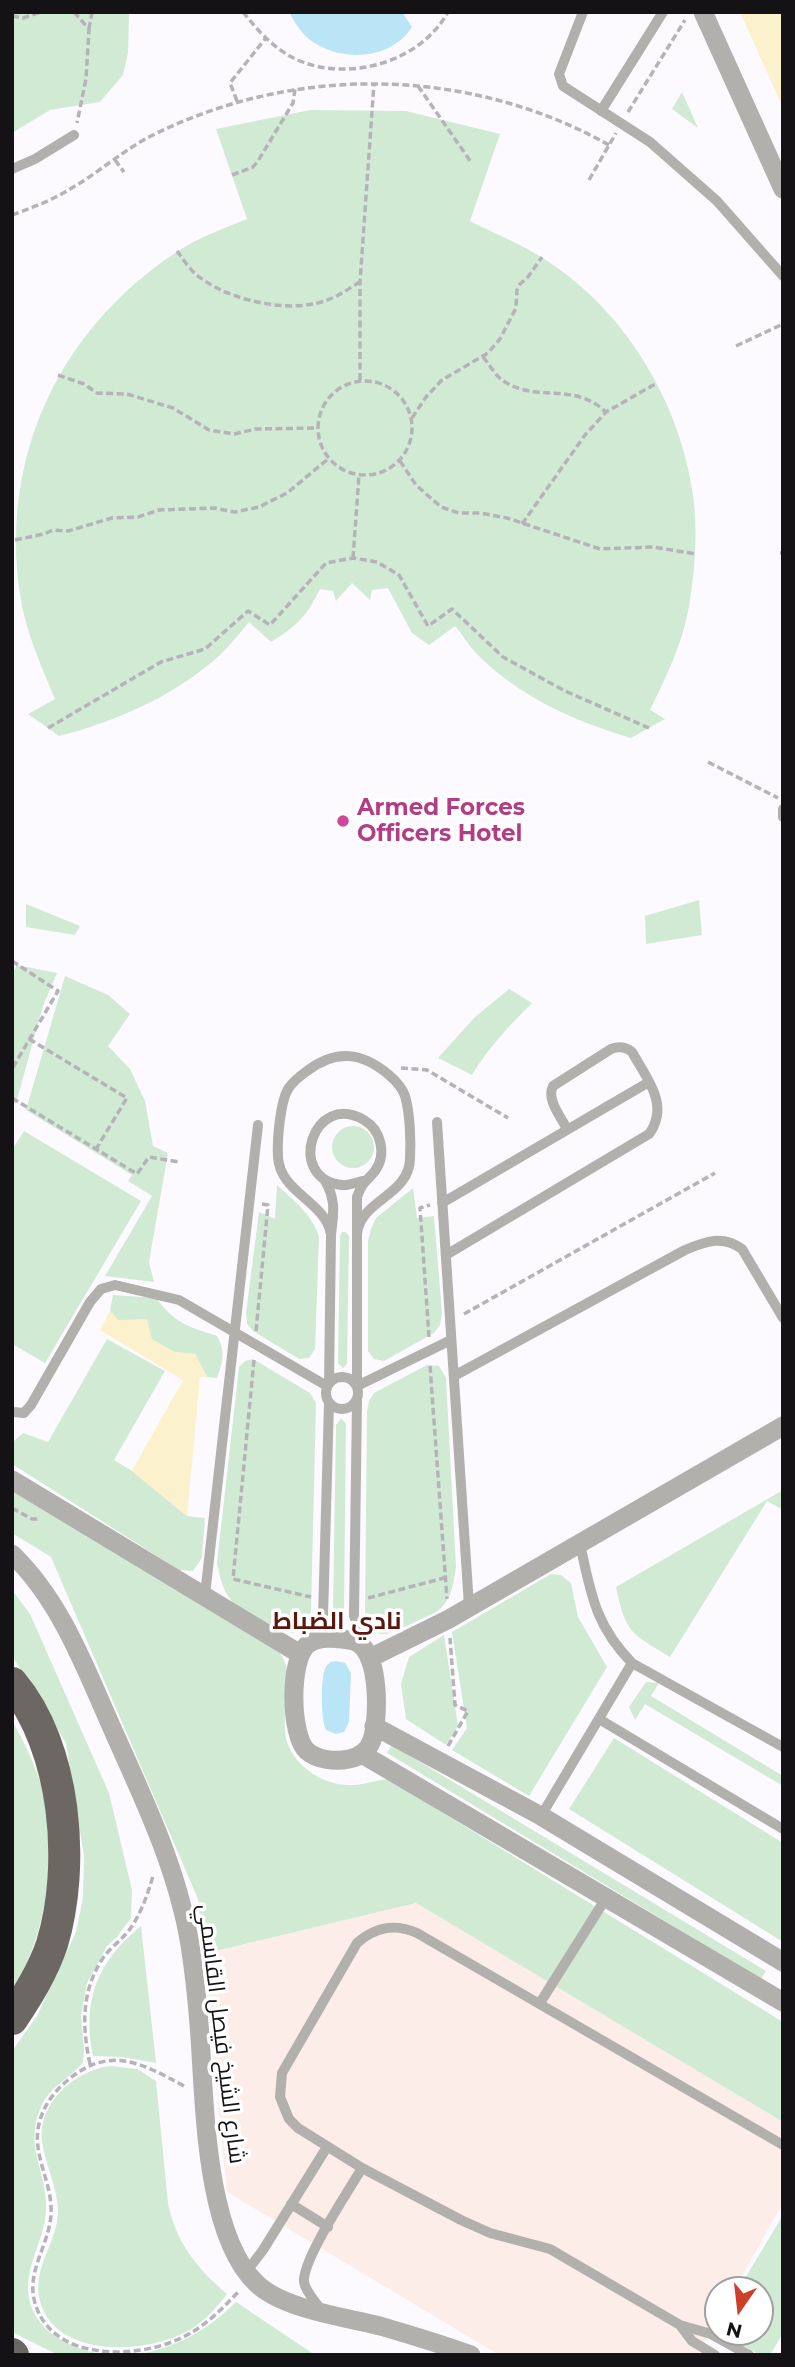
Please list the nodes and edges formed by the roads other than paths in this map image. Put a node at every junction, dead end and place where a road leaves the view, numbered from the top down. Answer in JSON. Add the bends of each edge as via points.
{"nodes":[{"id":1,"x":583,"y":12,"type":"edge"},
{"id":2,"x":663,"y":12,"type":"edge"},
{"id":3,"x":703,"y":12,"type":"edge"},
{"id":4,"x":601,"y":111,"type":"junction"},
{"id":5,"x":74,"y":135,"type":"road end"},
{"id":6,"x":12,"y":169,"type":"edge"},
{"id":7,"x":783,"y":189,"type":"edge"},
{"id":8,"x":783,"y":276,"type":"edge"},
{"id":9,"x":783,"y":809,"type":"edge"},
{"id":10,"x":783,"y":817,"type":"edge"},
{"id":11,"x":649,"y":1082,"type":"junction"},
{"id":12,"x":437,"y":1122,"type":"dead end"},
{"id":13,"x":258,"y":1125,"type":"dead end"},
{"id":14,"x":567,"y":1129,"type":"junction"},
{"id":15,"x":323,"y":1178,"type":"junction"},
{"id":16,"x":363,"y":1181,"type":"junction"},
{"id":17,"x":442,"y":1203,"type":"junction"},
{"id":18,"x":331,"y":1234,"type":"junction"},
{"id":19,"x":356,"y":1234,"type":"junction"},
{"id":20,"x":446,"y":1255,"type":"junction"},
{"id":21,"x":783,"y":1318,"type":"edge"},
{"id":22,"x":235,"y":1333,"type":"junction"},
{"id":23,"x":451,"y":1340,"type":"junction"},
{"id":24,"x":454,"y":1376,"type":"junction"},
{"id":25,"x":328,"y":1385,"type":"junction"},
{"id":26,"x":357,"y":1385,"type":"junction"},
{"id":27,"x":357,"y":1401,"type":"junction"},
{"id":28,"x":329,"y":1403,"type":"junction"},
{"id":29,"x":13,"y":1413,"type":"edge"},
{"id":30,"x":783,"y":1426,"type":"edge"},
{"id":31,"x":12,"y":1480,"type":"edge"},
{"id":32,"x":580,"y":1544,"type":"junction"},
{"id":33,"x":12,"y":1554,"type":"edge"},
{"id":34,"x":205,"y":1595,"type":"junction"},
{"id":35,"x":469,"y":1606,"type":"junction"},
{"id":36,"x":303,"y":1650,"type":"junction"},
{"id":37,"x":368,"y":1654,"type":"junction"},
{"id":38,"x":632,"y":1663,"type":"junction"},
{"id":39,"x":12,"y":1683,"type":"edge"},
{"id":40,"x":599,"y":1718,"type":"junction"},
{"id":41,"x":374,"y":1726,"type":"junction"},
{"id":42,"x":783,"y":1747,"type":"edge"},
{"id":43,"x":362,"y":1754,"type":"junction"},
{"id":44,"x":541,"y":1816,"type":"junction"},
{"id":45,"x":783,"y":1829,"type":"edge"},
{"id":46,"x":606,"y":1898,"type":"junction"},
{"id":47,"x":783,"y":1962,"type":"edge"},
{"id":48,"x":783,"y":2002,"type":"edge"},
{"id":49,"x":540,"y":2003,"type":"junction"},
{"id":50,"x":12,"y":2019,"type":"edge"},
{"id":51,"x":783,"y":2145,"type":"edge"},
{"id":52,"x":327,"y":2147,"type":"junction"},
{"id":53,"x":362,"y":2168,"type":"junction"},
{"id":54,"x":291,"y":2204,"type":"junction"},
{"id":55,"x":328,"y":2227,"type":"junction"},
{"id":56,"x":249,"y":2274,"type":"junction"},
{"id":57,"x":321,"y":2311,"type":"junction"},
{"id":58,"x":680,"y":2325,"type":"junction"},
{"id":59,"x":471,"y":2355,"type":"edge"},
{"id":60,"x":715,"y":2355,"type":"edge"},
{"id":61,"x":749,"y":2355,"type":"edge"}],
"edges":[{"from":1,"to":4,"type":"lane","via":[[559,78],[563,86]]},
{"from":2,"to":4,"type":"lane"},
{"from":3,"to":7,"type":"street"},
{"from":4,"to":8,"type":"lane","via":[[650,142],[718,201]]},
{"from":5,"to":6,"type":"lane"},
{"from":9,"to":10,"type":"lane"},
{"from":11,"to":14,"type":"lane"},
{"from":11,"to":14,"type":"lane","via":[[632,1052],[622,1047],[611,1049],[550,1089]]},
{"from":11,"to":20,"type":"lane","via":[[659,1110],[649,1134]]},
{"from":12,"to":17,"type":"lane"},
{"from":13,"to":22,"type":"lane"},
{"from":14,"to":17,"type":"lane"},
{"from":15,"to":16,"type":"lane","via":[[343,1186]]},
{"from":15,"to":16,"type":"lane","via":[[309,1149],[313,1133],[324,1120],[356,1115],[371,1124],[380,1138],[382,1154],[376,1170]]},
{"from":15,"to":18,"type":"lane","via":[[332,1193]]},
{"from":16,"to":19,"type":"lane","via":[[357,1197]]},
{"from":17,"to":20,"type":"lane"},
{"from":18,"to":19,"type":"lane","via":[[322,1215],[290,1185],[278,1153],[284,1098],[294,1081],[319,1062],[342,1055],[365,1059],[384,1071],[405,1096],[410,1167],[401,1184],[364,1215]]},
{"from":18,"to":25,"type":"lane"},
{"from":19,"to":26,"type":"lane"},
{"from":20,"to":23,"type":"lane"},
{"from":21,"to":24,"type":"lane","via":[[742,1249],[718,1240],[685,1250]]},
{"from":22,"to":25,"type":"lane"},
{"from":22,"to":29,"type":"lane","via":[[179,1300],[115,1285],[101,1289],[31,1405],[24,1413]]},
{"from":22,"to":34,"type":"lane"},
{"from":23,"to":24,"type":"lane"},
{"from":23,"to":26,"type":"lane"},
{"from":24,"to":35,"type":"lane"},
{"from":25,"to":26,"type":"lane","via":[[341,1376]]},
{"from":25,"to":28,"type":"lane"},
{"from":26,"to":27,"type":"lane"},
{"from":27,"to":28,"type":"lane","via":[[341,1409]]},
{"from":27,"to":37,"type":"lane","via":[[354,1616]]},
{"from":28,"to":36,"type":"lane","via":[[323,1617]]},
{"from":30,"to":32,"type":"street"},
{"from":31,"to":34,"type":"street"},
{"from":32,"to":35,"type":"street"},
{"from":32,"to":38,"type":"lane","via":[[597,1615]]},
{"from":33,"to":56,"type":"street","name":"شارع الشيخ فيصل القاسمي","via":[[47,1593],[66,1628],[161,1840],[190,1945],[218,2204],[235,2253]]},
{"from":34,"to":36,"type":"street"},
{"from":35,"to":37,"type":"street"},
{"from":36,"to":37,"type":"street","via":[[319,1639],[336,1639],[354,1641]]},
{"from":36,"to":43,"type":"street","via":[[295,1686],[299,1739],[307,1751],[333,1760]]},
{"from":37,"to":41,"type":"street","via":[[374,1668]]},
{"from":38,"to":40,"type":"lane"},
{"from":38,"to":42,"type":"lane"},
{"from":39,"to":50,"type":"highway","via":[[37,1721],[55,1765],[64,1826],[61,1903],[52,1944],[39,1977]]},
{"from":40,"to":44,"type":"lane"},
{"from":40,"to":45,"type":"lane"},
{"from":41,"to":43,"type":"street","via":[[372,1740]]},
{"from":41,"to":44,"type":"street"},
{"from":43,"to":46,"type":"street"},
{"from":44,"to":47,"type":"street"},
{"from":46,"to":48,"type":"street"},
{"from":46,"to":49,"type":"lane"},
{"from":49,"to":51,"type":"lane"},
{"from":49,"to":52,"type":"lane","via":[[407,1929],[385,1927],[365,1936],[287,2062],[279,2084],[289,2119]]},
{"from":52,"to":53,"type":"lane"},
{"from":52,"to":54,"type":"lane"},
{"from":53,"to":55,"type":"lane"},
{"from":53,"to":58,"type":"lane","via":[[475,2227],[550,2249]]},
{"from":54,"to":55,"type":"lane"},
{"from":54,"to":56,"type":"lane"},
{"from":55,"to":57,"type":"lane","via":[[305,2272],[304,2285]]},
{"from":56,"to":57,"type":"street","name":"شارع الشيخ فيصل القاسمي","via":[[279,2299]]},
{"from":57,"to":59,"type":"street","name":"شارع الشيخ فيصل القاسمي"},
{"from":58,"to":60,"type":"lane","via":[[692,2341]]},
{"from":58,"to":61,"type":"lane","via":[[711,2333]]}]}
